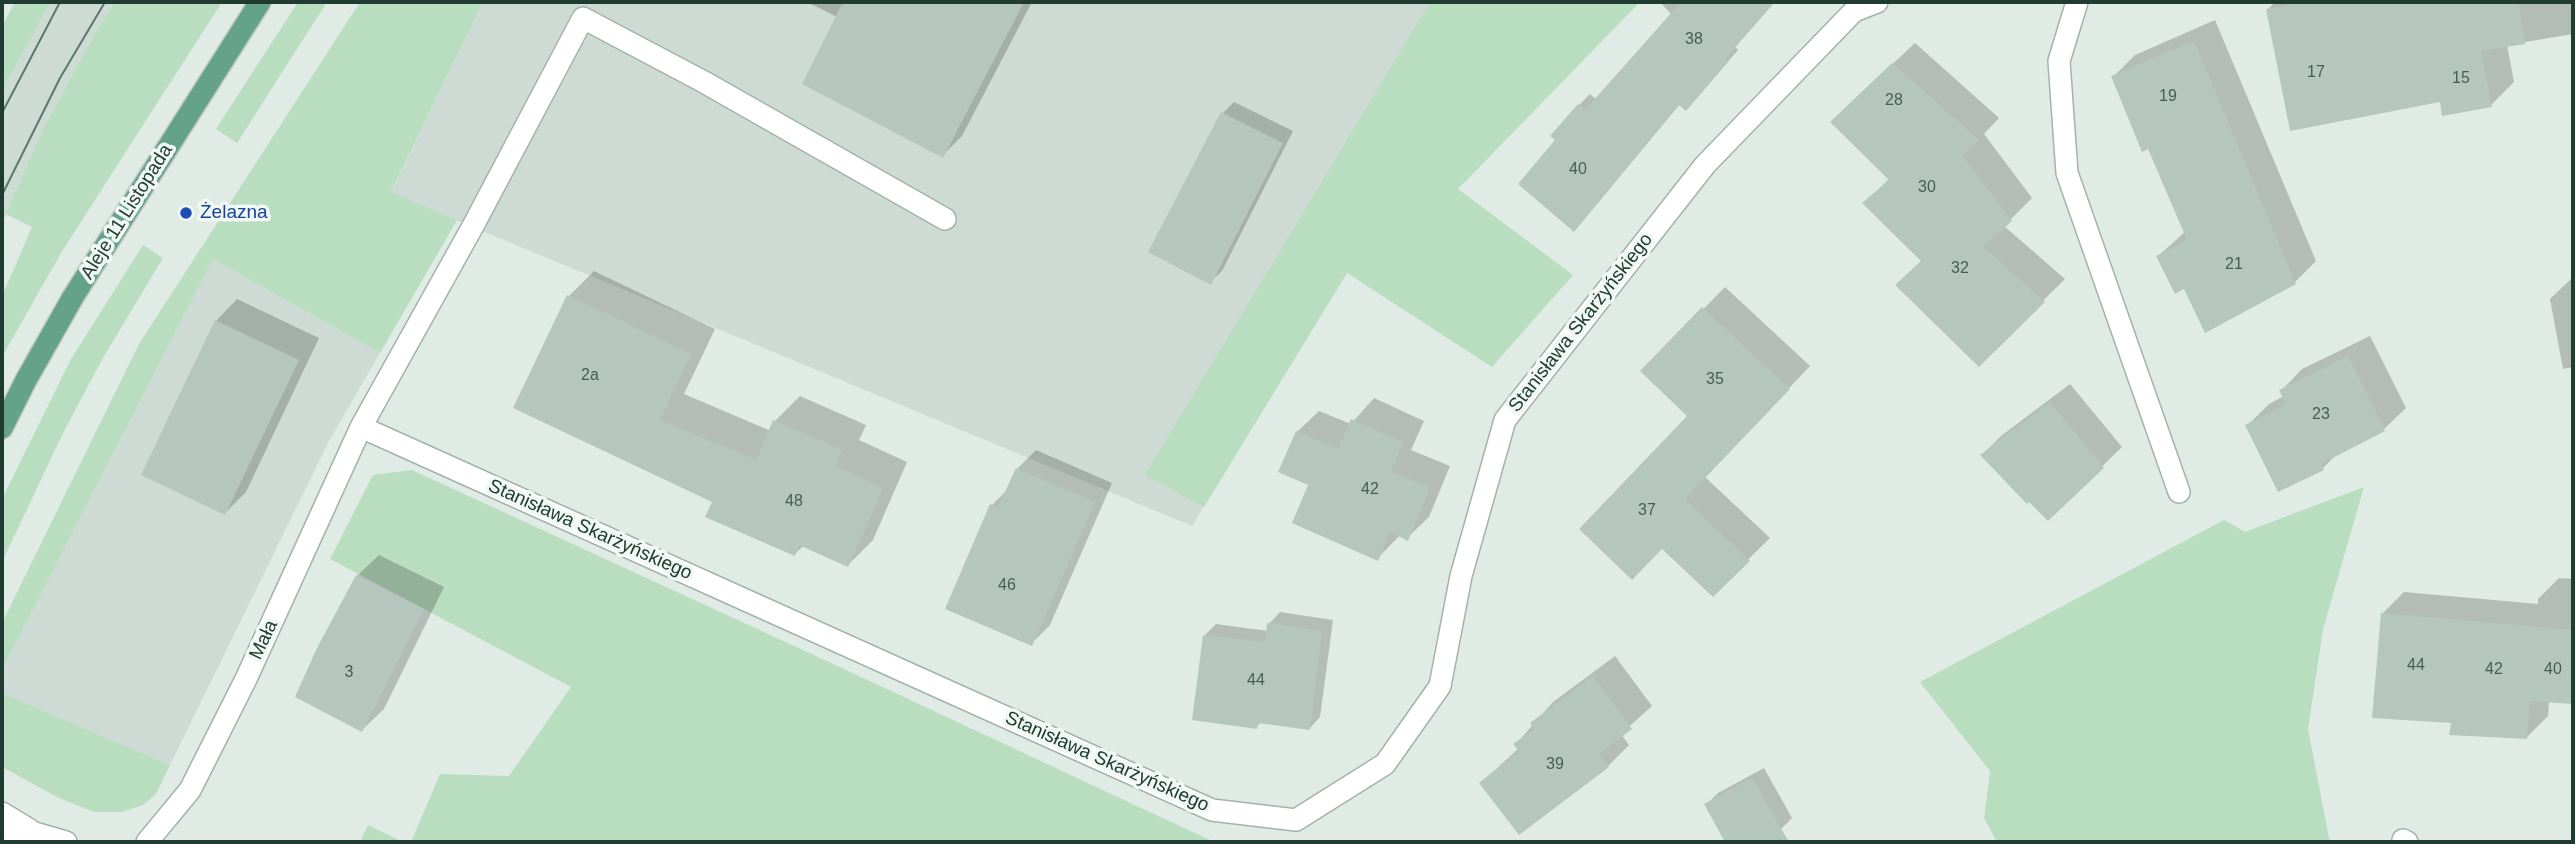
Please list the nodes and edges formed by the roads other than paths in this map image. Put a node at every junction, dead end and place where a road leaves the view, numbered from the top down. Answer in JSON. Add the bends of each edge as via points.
{"nodes":[{"id":1,"x":260,"y":2,"type":"edge"},
{"id":2,"x":1877,"y":2,"type":"edge"},
{"id":3,"x":2077,"y":2,"type":"edge"},
{"id":4,"x":946,"y":219,"type":"dead end"},
{"id":5,"x":361,"y":427,"type":"junction"},
{"id":6,"x":2,"y":428,"type":"edge"},
{"id":7,"x":2179,"y":492,"type":"dead end"},
{"id":8,"x":2,"y":813,"type":"edge"},
{"id":9,"x":2,"y":831,"type":"edge"},
{"id":10,"x":35,"y":833,"type":"junction"},
{"id":11,"x":66,"y":842,"type":"edge"},
{"id":12,"x":147,"y":842,"type":"edge"}],
"edges":[{"from":1,"to":6,"type":"main road","name":"Aleje 11 Listopada","via":[[74,297]]},
{"from":2,"to":5,"type":"street","name":"Stanisława Skarżyńskiego","via":[[1854,11],[1704,165],[1504,420],[1461,576],[1440,686],[1385,764],[1296,820],[1212,810]]},
{"from":3,"to":7,"type":"street","via":[[2059,61],[2067,173]]},
{"from":4,"to":5,"type":"street","name":"Mała","via":[[583,18]]},
{"from":5,"to":12,"type":"street","name":"Mała","via":[[190,790]]},
{"from":8,"to":10,"type":"street"},
{"from":9,"to":10,"type":"street"},
{"from":10,"to":11,"type":"street"}]}
